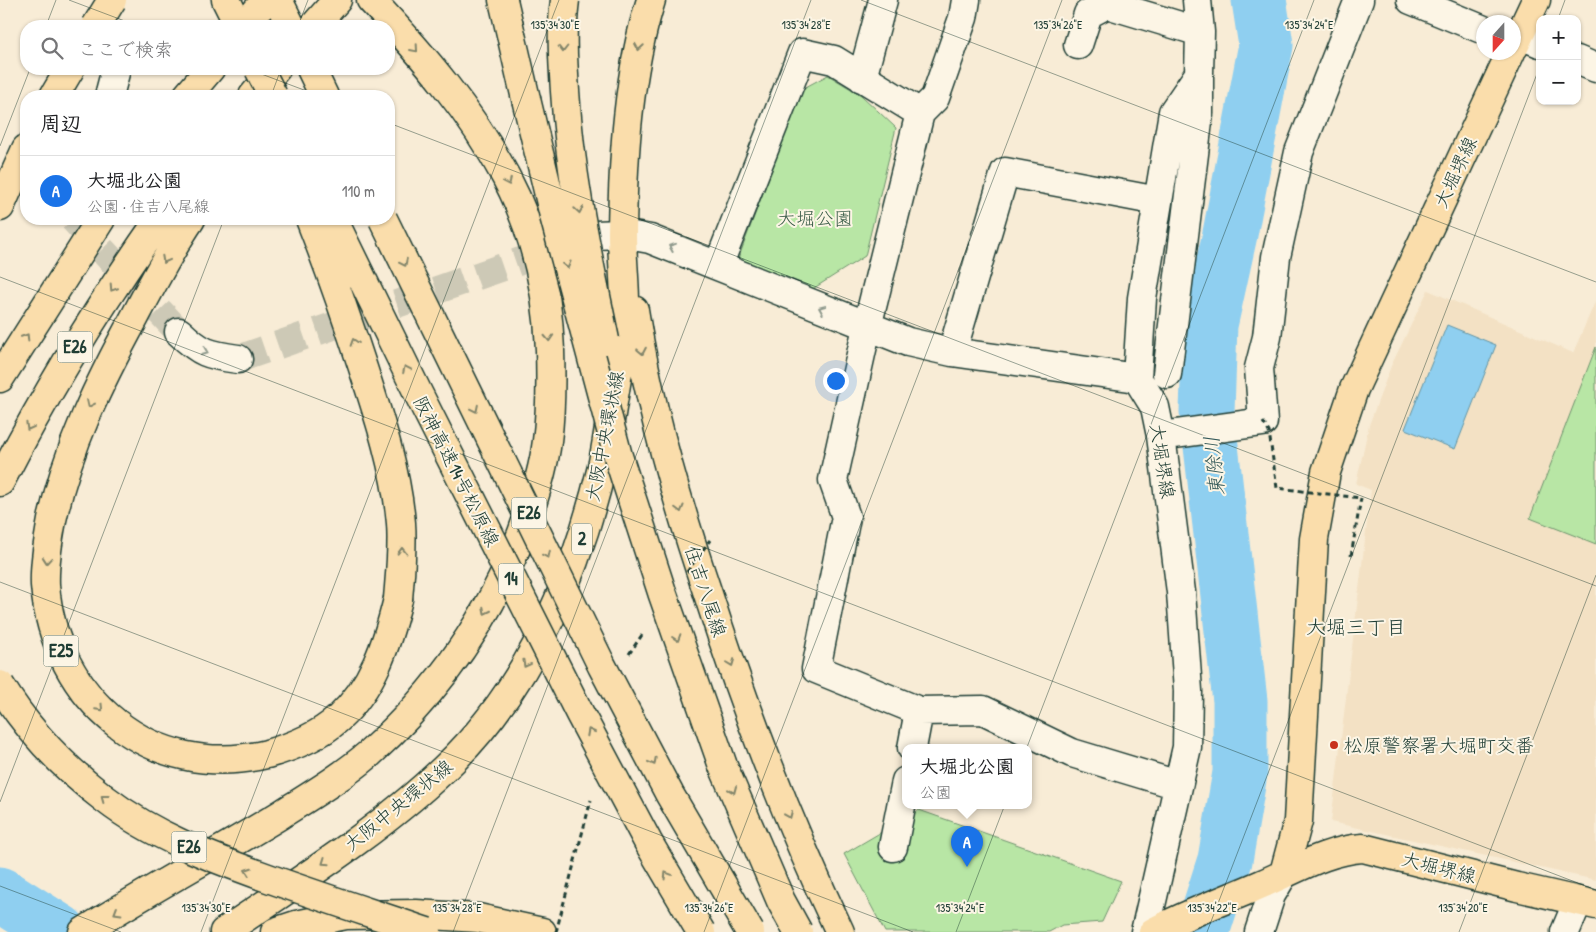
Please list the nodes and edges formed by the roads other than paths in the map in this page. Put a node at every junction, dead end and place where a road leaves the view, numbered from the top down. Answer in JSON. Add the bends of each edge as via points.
{"nodes":[{"id":1,"x":95,"y":0,"type":"edge"},
{"id":2,"x":112,"y":0,"type":"edge"},
{"id":3,"x":210,"y":0,"type":"edge"},
{"id":4,"x":226,"y":0,"type":"edge"},
{"id":5,"x":503,"y":0,"type":"edge"},
{"id":6,"x":565,"y":0,"type":"edge"},
{"id":7,"x":651,"y":0,"type":"edge"},
{"id":8,"x":883,"y":0,"type":"edge"},
{"id":9,"x":966,"y":0,"type":"edge"},
{"id":10,"x":1197,"y":0,"type":"edge"},
{"id":11,"x":1360,"y":0,"type":"edge"},
{"id":12,"x":1379,"y":0,"type":"edge"},
{"id":13,"x":1411,"y":0,"type":"edge"},
{"id":14,"x":1536,"y":0,"type":"edge"},
{"id":15,"x":377,"y":6,"type":"edge"},
{"id":16,"x":100,"y":20,"type":"edge"},
{"id":17,"x":103,"y":20,"type":"edge"},
{"id":18,"x":219,"y":20,"type":"edge"},
{"id":19,"x":235,"y":20,"type":"edge"},
{"id":20,"x":389,"y":20,"type":"edge"},
{"id":21,"x":395,"y":26,"type":"edge"},
{"id":22,"x":1476,"y":27,"type":"edge"},
{"id":23,"x":1200,"y":32,"type":"junction"},
{"id":24,"x":1521,"y":39,"type":"edge"},
{"id":25,"x":1078,"y":45,"type":"dead end"},
{"id":26,"x":1511,"y":60,"type":"edge"},
{"id":27,"x":1581,"y":62,"type":"edge"},
{"id":28,"x":1596,"y":68,"type":"edge"},
{"id":29,"x":1200,"y":74,"type":"junction"},
{"id":30,"x":66,"y":75,"type":"edge"},
{"id":31,"x":114,"y":75,"type":"edge"},
{"id":32,"x":205,"y":75,"type":"edge"},
{"id":33,"x":244,"y":75,"type":"edge"},
{"id":34,"x":262,"y":75,"type":"edge"},
{"id":35,"x":271,"y":75,"type":"edge"},
{"id":36,"x":285,"y":75,"type":"edge"},
{"id":37,"x":314,"y":75,"type":"edge"},
{"id":38,"x":862,"y":78,"type":"junction"},
{"id":39,"x":58,"y":90,"type":"edge"},
{"id":40,"x":111,"y":90,"type":"edge"},
{"id":41,"x":192,"y":90,"type":"edge"},
{"id":42,"x":251,"y":90,"type":"edge"},
{"id":43,"x":259,"y":90,"type":"edge"},
{"id":44,"x":269,"y":90,"type":"edge"},
{"id":45,"x":276,"y":90,"type":"edge"},
{"id":46,"x":321,"y":90,"type":"edge"},
{"id":47,"x":920,"y":113,"type":"junction"},
{"id":48,"x":20,"y":162,"type":"edge"},
{"id":49,"x":1158,"y":201,"type":"junction"},
{"id":50,"x":0,"y":207,"type":"edge"},
{"id":51,"x":97,"y":225,"type":"edge"},
{"id":52,"x":156,"y":225,"type":"edge"},
{"id":53,"x":187,"y":225,"type":"edge"},
{"id":54,"x":312,"y":225,"type":"edge"},
{"id":55,"x":336,"y":225,"type":"edge"},
{"id":56,"x":386,"y":225,"type":"edge"},
{"id":57,"x":622,"y":234,"type":"junction"},
{"id":58,"x":595,"y":235,"type":"dead end"},
{"id":59,"x":718,"y":266,"type":"junction"},
{"id":60,"x":867,"y":327,"type":"junction"},
{"id":61,"x":179,"y":332,"type":"tunnel mouth"},
{"id":62,"x":952,"y":352,"type":"junction"},
{"id":63,"x":238,"y":359,"type":"tunnel mouth"},
{"id":64,"x":1166,"y":374,"type":"dead end"},
{"id":65,"x":0,"y":378,"type":"edge"},
{"id":66,"x":1138,"y":378,"type":"junction"},
{"id":67,"x":1161,"y":436,"type":"junction"},
{"id":68,"x":0,"y":482,"type":"edge"},
{"id":69,"x":662,"y":592,"type":"junction"},
{"id":70,"x":0,"y":685,"type":"edge"},
{"id":71,"x":920,"y":711,"type":"junction"},
{"id":72,"x":913,"y":744,"type":"edge"},
{"id":73,"x":1178,"y":785,"type":"junction"},
{"id":74,"x":902,"y":801,"type":"edge"},
{"id":75,"x":893,"y":847,"type":"dead end"},
{"id":76,"x":1274,"y":878,"type":"junction"},
{"id":77,"x":1587,"y":903,"type":"edge"},
{"id":78,"x":1152,"y":931,"type":"edge"},
{"id":79,"x":83,"y":932,"type":"edge"},
{"id":80,"x":224,"y":932,"type":"edge"},
{"id":81,"x":275,"y":932,"type":"edge"},
{"id":82,"x":426,"y":932,"type":"edge"},
{"id":83,"x":542,"y":932,"type":"edge"},
{"id":84,"x":701,"y":932,"type":"edge"},
{"id":85,"x":750,"y":932,"type":"edge"},
{"id":86,"x":798,"y":932,"type":"edge"},
{"id":87,"x":840,"y":932,"type":"edge"},
{"id":88,"x":1259,"y":932,"type":"edge"},
{"id":89,"x":1565,"y":932,"type":"edge"}],
"edges":[{"from":1,"to":17,"type":"street"},
{"from":2,"to":16,"type":"main road","bridge":true},
{"from":3,"to":18,"type":"main road"},
{"from":4,"to":19,"type":"main road"},
{"from":5,"to":69,"type":"main road","one_way":true,"bridge":true,"via":[[554,216],[618,456]]},
{"from":6,"to":69,"type":"main road","one_way":true,"bridge":true,"via":[[563,62],[566,118],[579,215]]},
{"from":7,"to":57,"type":"main road","name":"大阪中央環状線","number":"2","one_way":true,"via":[[642,28],[627,128]]},
{"from":8,"to":38,"type":"street"},
{"from":9,"to":47,"type":"street","via":[[963,18],[935,98]]},
{"from":10,"to":23,"type":"street"},
{"from":11,"to":12,"type":"street","via":[[1370,4]]},
{"from":11,"to":67,"type":"street","via":[[1299,152],[1276,257],[1267,337],[1259,368],[1263,422]]},
{"from":13,"to":22,"type":"street"},
{"from":14,"to":24,"type":"main road","name":"大堀堺線"},
{"from":15,"to":20,"type":"main road","number":"E26","one_way":true},
{"from":21,"to":79,"type":"main road","number":"E26","one_way":true,"via":[[438,75],[477,129],[506,178],[528,229],[543,283],[550,334],[551,390],[547,443],[534,500],[512,560],[482,619],[447,671],[409,716],[367,756],[319,790]]},
{"from":23,"to":25,"type":"street","via":[[1107,4],[1088,14]]},
{"from":23,"to":29,"type":"street"},
{"from":26,"to":76,"type":"main road","name":"大堀堺線","via":[[1354,389],[1326,472],[1314,539],[1298,822]]},
{"from":27,"to":28,"type":"street"},
{"from":29,"to":49,"type":"street","via":[[1173,112]]},
{"from":29,"to":64,"type":"street","via":[[1199,113]]},
{"from":30,"to":39,"type":"main road"},
{"from":31,"to":40,"type":"street"},
{"from":32,"to":41,"type":"main road"},
{"from":33,"to":42,"type":"main road"},
{"from":34,"to":44,"type":"main road","bridge":true},
{"from":35,"to":43,"type":"main road"},
{"from":36,"to":45,"type":"main road"},
{"from":37,"to":46,"type":"main road"},
{"from":38,"to":47,"type":"street"},
{"from":38,"to":59,"type":"street","via":[[834,60],[802,53]]},
{"from":47,"to":60,"type":"street"},
{"from":48,"to":50,"type":"main road"},
{"from":49,"to":62,"type":"street","via":[[1005,172]]},
{"from":49,"to":66,"type":"street","via":[[1142,298]]},
{"from":65,"to":51,"type":"main road","number":"E26","one_way":true},
{"from":52,"to":68,"type":"main road","number":"E26","one_way":true,"via":[[61,370]]},
{"from":53,"to":54,"type":"main road","number":"E25","one_way":true,"bridge":true,"via":[[172,246],[82,422],[64,473],[50,532],[45,584],[56,639],[79,683],[96,706],[118,726],[147,744],[211,759],[247,758],[282,750],[311,738],[337,719],[360,694],[377,666],[398,599],[401,525],[388,447]]},
{"from":84,"to":55,"type":"main road","name":"阪神高速14号松原線","number":"14","one_way":true,"bridge":true,"via":[[648,842],[580,714]]},
{"from":56,"to":85,"type":"main road","number":"14","one_way":true,"bridge":true,"via":[[602,666],[670,795]]},
{"from":57,"to":58,"type":"street"},
{"from":59,"to":57,"type":"street","one_way":true,"via":[[650,239]]},
{"from":57,"to":80,"type":"main road","name":"大阪中央環状線","number":"2","one_way":true,"via":[[625,315],[602,465],[574,565],[548,624],[513,687],[484,728],[445,769],[404,804],[364,836]]},
{"from":57,"to":87,"type":"main road","name":"住吉八尾線","one_way":true,"via":[[652,404],[684,521],[726,652],[778,788]]},
{"from":60,"to":59,"type":"street","one_way":true},
{"from":60,"to":62,"type":"street","via":[[908,342]]},
{"from":60,"to":71,"type":"street","via":[[833,480],[846,517],[816,669]]},
{"from":61,"to":63,"type":"street","one_way":true,"via":[[195,348],[214,356]]},
{"from":62,"to":66,"type":"street"},
{"from":66,"to":67,"type":"street","name":"大堀堺線","via":[[1155,408]]},
{"from":67,"to":73,"type":"street","name":"大堀堺線","via":[[1181,592],[1188,690],[1187,747]]},
{"from":69,"to":86,"type":"main road","one_way":true,"bridge":true,"via":[[723,766],[781,901]]},
{"from":82,"to":70,"type":"main road","number":"E26","one_way":true,"bridge":true,"via":[[242,869],[183,845],[140,822],[68,769],[37,736]]},
{"from":71,"to":72,"type":"street"},
{"from":71,"to":73,"type":"street","via":[[983,710],[1072,753]]},
{"from":73,"to":78,"type":"street","name":"大堀堺線"},
{"from":74,"to":75,"type":"street"},
{"from":76,"to":77,"type":"main road","name":"大堀堺線","via":[[1348,849],[1363,848]]},
{"from":76,"to":78,"type":"main road","name":"大堀堺線"},
{"from":76,"to":88,"type":"street"},
{"from":77,"to":89,"type":"street"},
{"from":81,"to":83,"type":"main road","via":[[346,915],[416,914],[478,918]]}]}
